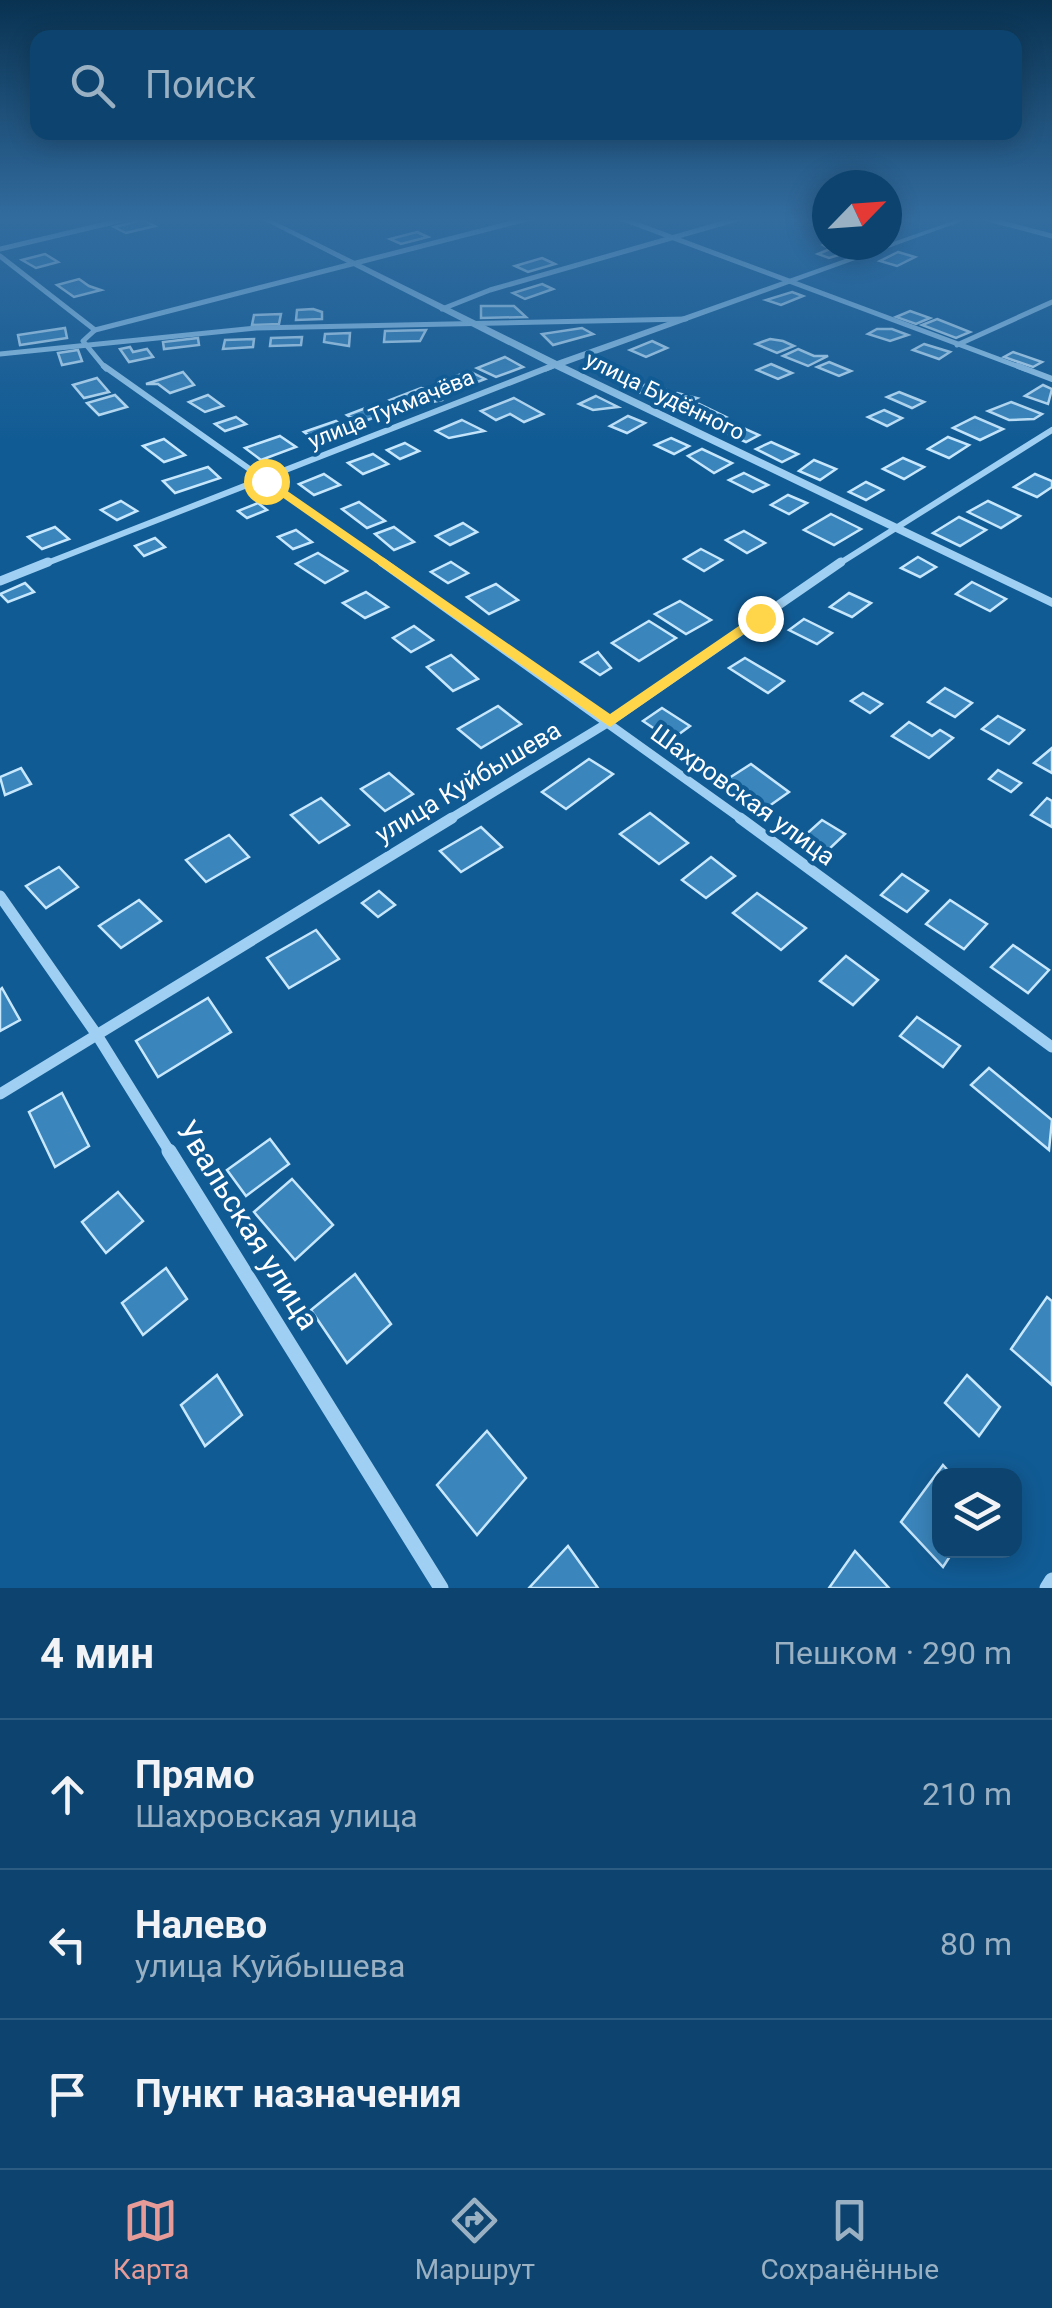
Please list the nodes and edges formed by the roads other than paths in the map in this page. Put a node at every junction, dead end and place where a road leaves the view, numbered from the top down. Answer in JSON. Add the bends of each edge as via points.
{"nodes":[{"id":1,"x":48,"y":292,"type":"edge"},
{"id":2,"x":243,"y":292,"type":"edge"},
{"id":3,"x":409,"y":292,"type":"edge"},
{"id":4,"x":485,"y":292,"type":"edge"},
{"id":5,"x":764,"y":292,"type":"edge"},
{"id":6,"x":811,"y":292,"type":"edge"},
{"id":7,"x":1052,"y":302,"type":"edge"},
{"id":8,"x":442,"y":309,"type":"junction"},
{"id":9,"x":686,"y":318,"type":"junction"},
{"id":10,"x":469,"y":322,"type":"junction"},
{"id":11,"x":95,"y":330,"type":"junction"},
{"id":12,"x":84,"y":340,"type":"junction"},
{"id":13,"x":957,"y":345,"type":"junction"},
{"id":14,"x":0,"y":354,"type":"edge"},
{"id":15,"x":556,"y":365,"type":"junction"},
{"id":16,"x":1052,"y":380,"type":"edge"},
{"id":17,"x":1052,"y":430,"type":"edge"},
{"id":18,"x":266,"y":481,"type":"junction"},
{"id":19,"x":892,"y":527,"type":"junction"},
{"id":20,"x":0,"y":581,"type":"edge"},
{"id":21,"x":1052,"y":604,"type":"edge"},
{"id":22,"x":610,"y":722,"type":"junction"},
{"id":23,"x":0,"y":896,"type":"edge"},
{"id":24,"x":97,"y":1035,"type":"junction"},
{"id":25,"x":1052,"y":1048,"type":"edge"},
{"id":26,"x":0,"y":1094,"type":"edge"},
{"id":27,"x":1052,"y":1580,"type":"edge"},
{"id":28,"x":442,"y":1588,"type":"edge"},
{"id":29,"x":1047,"y":1588,"type":"edge"}],
"edges":[{"from":1,"to":11,"type":"street"},
{"from":2,"to":11,"type":"street"},
{"from":3,"to":8,"type":"street","name":"улица Будённого"},
{"from":4,"to":8,"type":"street"},
{"from":5,"to":9,"type":"street","name":"улица Тукмачёва"},
{"from":6,"to":13,"type":"street"},
{"from":7,"to":13,"type":"street"},
{"from":8,"to":10,"type":"street","name":"улица Будённого"},
{"from":9,"to":10,"type":"street","name":"улица Тукмачёва"},
{"from":9,"to":15,"type":"street","name":"улица Тукмачёва"},
{"from":10,"to":12,"type":"street","name":"улица Тукмачёва"},
{"from":10,"to":15,"type":"street","name":"улица Будённого"},
{"from":11,"to":12,"type":"street"},
{"from":12,"to":14,"type":"street","name":"улица Тукмачёва"},
{"from":12,"to":18,"type":"street","name":"Шахровская улица","via":[[105,368]]},
{"from":13,"to":16,"type":"street"},
{"from":15,"to":18,"type":"street","name":"улица Тукмачёва"},
{"from":15,"to":19,"type":"street","name":"улица Будённого"},
{"from":17,"to":19,"type":"street","name":"улица Куйбышева"},
{"from":18,"to":20,"type":"street","name":"улица Тукмачёва"},
{"from":18,"to":22,"type":"street","name":"Шахровская улица"},
{"from":19,"to":21,"type":"street","name":"улица Будённого"},
{"from":19,"to":22,"type":"street","name":"улица Куйбышева"},
{"from":22,"to":24,"type":"street","name":"улица Куйбышева"},
{"from":22,"to":25,"type":"street","name":"Шахровская улица"},
{"from":23,"to":24,"type":"street","name":"Увальская улица"},
{"from":24,"to":26,"type":"street","name":"улица Куйбышева"},
{"from":24,"to":28,"type":"street","name":"Увальская улица"},
{"from":27,"to":29,"type":"street"}]}
